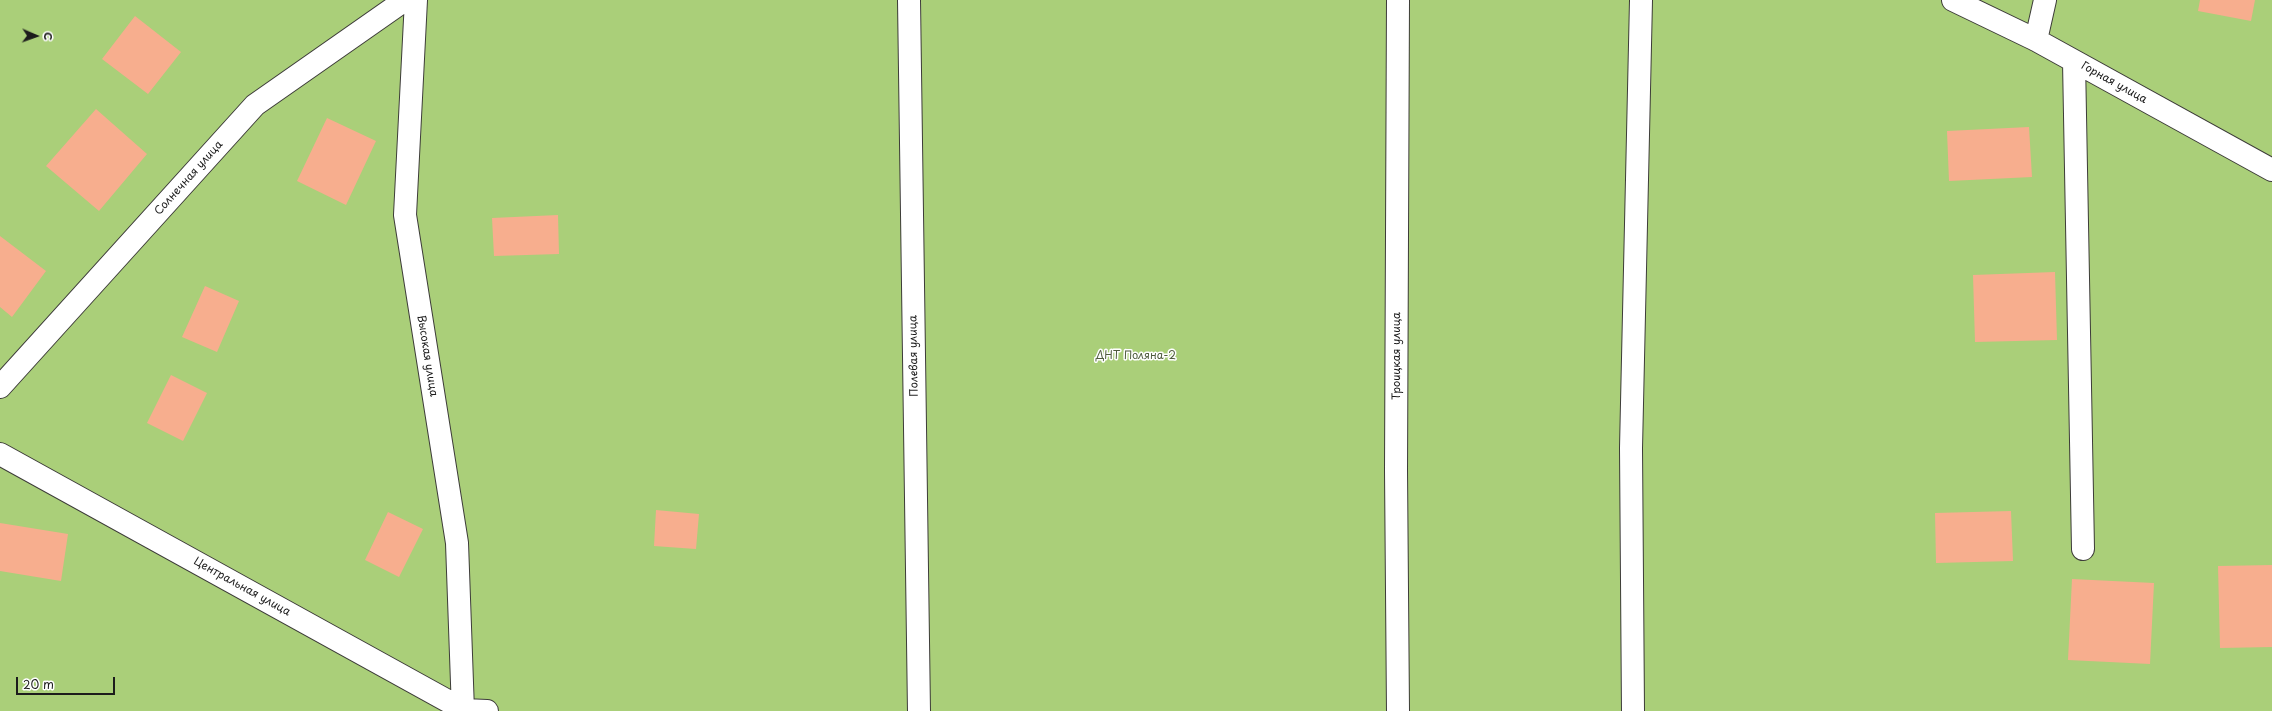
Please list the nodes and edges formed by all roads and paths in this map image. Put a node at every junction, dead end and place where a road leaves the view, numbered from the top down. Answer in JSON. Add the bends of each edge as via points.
{"nodes":[{"id":1,"x":405,"y":0,"type":"edge"},
{"id":2,"x":416,"y":0,"type":"edge"},
{"id":3,"x":909,"y":0,"type":"edge"},
{"id":4,"x":1398,"y":0,"type":"edge"},
{"id":5,"x":1641,"y":0,"type":"edge"},
{"id":6,"x":1953,"y":0,"type":"edge"},
{"id":7,"x":2045,"y":0,"type":"edge"},
{"id":8,"x":2036,"y":40,"type":"junction"},
{"id":9,"x":2074,"y":61,"type":"junction"},
{"id":10,"x":2272,"y":170,"type":"edge"},
{"id":11,"x":0,"y":387,"type":"edge"},
{"id":12,"x":0,"y":454,"type":"edge"},
{"id":13,"x":2083,"y":549,"type":"dead end"},
{"id":14,"x":464,"y":710,"type":"edge"},
{"id":15,"x":486,"y":711,"type":"edge"},
{"id":16,"x":919,"y":711,"type":"edge"},
{"id":17,"x":1398,"y":711,"type":"edge"},
{"id":18,"x":1633,"y":711,"type":"edge"}],
"edges":[{"from":1,"to":11,"type":"street","name":"Солнечная улица","via":[[255,105]]},
{"from":2,"to":14,"type":"street","name":"Высокая улица","via":[[405,215],[457,543]]},
{"from":3,"to":16,"type":"street","name":"Полевая улица"},
{"from":4,"to":17,"type":"street","name":"Троицкая улица"},
{"from":5,"to":18,"type":"street","via":[[1631,448]]},
{"from":6,"to":8,"type":"street","name":"Горная улица"},
{"from":7,"to":8,"type":"street"},
{"from":8,"to":9,"type":"street","name":"Горная улица"},
{"from":9,"to":10,"type":"street","name":"Горная улица"},
{"from":9,"to":13,"type":"street"},
{"from":12,"to":14,"type":"street","name":"Центральная улица"},
{"from":14,"to":15,"type":"street","name":"Центральная улица"}]}
